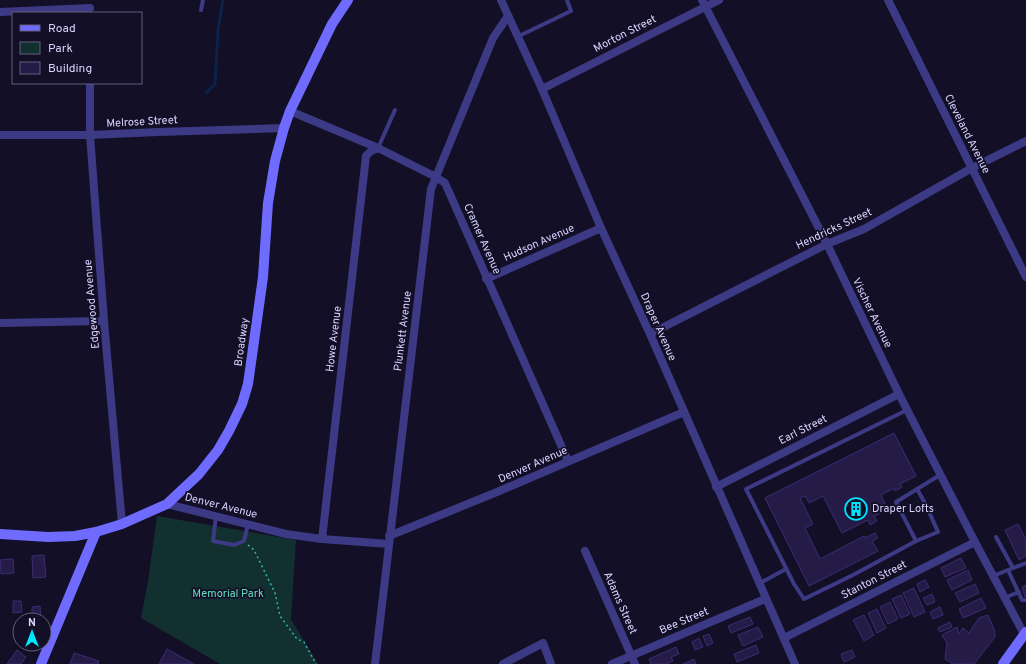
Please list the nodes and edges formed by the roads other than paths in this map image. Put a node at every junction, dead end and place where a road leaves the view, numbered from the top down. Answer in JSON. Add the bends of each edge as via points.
{"nodes":[{"id":1,"x":203,"y":0,"type":"edge"},
{"id":2,"x":348,"y":0,"type":"edge"},
{"id":3,"x":567,"y":0,"type":"edge"},
{"id":4,"x":719,"y":0,"type":"edge"},
{"id":5,"x":888,"y":0,"type":"edge"},
{"id":6,"x":502,"y":1,"type":"edge"},
{"id":7,"x":703,"y":4,"type":"edge"},
{"id":8,"x":90,"y":7,"type":"edge"},
{"id":9,"x":201,"y":10,"type":"dead end"},
{"id":10,"x":0,"y":12,"type":"edge"},
{"id":11,"x":508,"y":16,"type":"junction"},
{"id":12,"x":517,"y":37,"type":"junction"},
{"id":13,"x":90,"y":84,"type":"edge"},
{"id":14,"x":542,"y":89,"type":"junction"},
{"id":15,"x":395,"y":110,"type":"dead end"},
{"id":16,"x":290,"y":111,"type":"junction"},
{"id":17,"x":284,"y":128,"type":"junction"},
{"id":18,"x":90,"y":135,"type":"junction"},
{"id":19,"x":0,"y":136,"type":"edge"},
{"id":20,"x":1026,"y":140,"type":"edge"},
{"id":21,"x":378,"y":148,"type":"junction"},
{"id":22,"x":972,"y":168,"type":"junction"},
{"id":23,"x":436,"y":177,"type":"junction"},
{"id":24,"x":601,"y":228,"type":"junction"},
{"id":25,"x":827,"y":244,"type":"junction"},
{"id":26,"x":1026,"y":277,"type":"edge"},
{"id":27,"x":486,"y":278,"type":"junction"},
{"id":28,"x":104,"y":321,"type":"junction"},
{"id":29,"x":0,"y":323,"type":"edge"},
{"id":30,"x":650,"y":334,"type":"junction"},
{"id":31,"x":899,"y":394,"type":"junction"},
{"id":32,"x":907,"y":410,"type":"junction"},
{"id":33,"x":684,"y":412,"type":"junction"},
{"id":34,"x":568,"y":461,"type":"junction"},
{"id":35,"x":940,"y":475,"type":"junction"},
{"id":36,"x":716,"y":487,"type":"junction"},
{"id":37,"x":917,"y":489,"type":"junction"},
{"id":38,"x":167,"y":504,"type":"junction"},
{"id":39,"x":216,"y":515,"type":"junction"},
{"id":40,"x":122,"y":524,"type":"junction"},
{"id":41,"x":248,"y":524,"type":"junction"},
{"id":42,"x":96,"y":532,"type":"junction"},
{"id":43,"x":0,"y":534,"type":"edge"},
{"id":44,"x":996,"y":537,"type":"dead end"},
{"id":45,"x":322,"y":539,"type":"junction"},
{"id":46,"x":389,"y":540,"type":"junction"},
{"id":47,"x":916,"y":541,"type":"junction"},
{"id":48,"x":975,"y":542,"type":"junction"},
{"id":49,"x":585,"y":552,"type":"dead end"},
{"id":50,"x":1026,"y":562,"type":"edge"},
{"id":51,"x":1013,"y":568,"type":"junction"},
{"id":52,"x":786,"y":569,"type":"junction"},
{"id":53,"x":1008,"y":570,"type":"junction"},
{"id":54,"x":993,"y":576,"type":"junction"},
{"id":55,"x":759,"y":583,"type":"junction"},
{"id":56,"x":1018,"y":592,"type":"junction"},
{"id":57,"x":1004,"y":598,"type":"junction"},
{"id":58,"x":765,"y":599,"type":"junction"},
{"id":59,"x":1026,"y":600,"type":"edge"},
{"id":60,"x":1025,"y":633,"type":"edge"},
{"id":61,"x":784,"y":638,"type":"junction"},
{"id":62,"x":631,"y":655,"type":"junction"},
{"id":63,"x":41,"y":664,"type":"edge"},
{"id":64,"x":375,"y":664,"type":"edge"},
{"id":65,"x":503,"y":664,"type":"edge"},
{"id":66,"x":551,"y":664,"type":"edge"},
{"id":67,"x":612,"y":664,"type":"edge"},
{"id":68,"x":634,"y":664,"type":"edge"},
{"id":69,"x":795,"y":664,"type":"edge"},
{"id":70,"x":1003,"y":664,"type":"edge"}],
"edges":[{"from":1,"to":9,"type":"lane"},
{"from":2,"to":16,"type":"main road","name":"Broadway","via":[[332,24]]},
{"from":3,"to":12,"type":"lane","via":[[571,11]]},
{"from":4,"to":7,"type":"street","name":"Morton Street"},
{"from":5,"to":22,"type":"street","name":"Cleveland Avenue"},
{"from":6,"to":11,"type":"street","name":"Draper Avenue"},
{"from":7,"to":14,"type":"street","name":"Morton Street"},
{"from":7,"to":25,"type":"street","name":"Vischer Avenue"},
{"from":8,"to":10,"type":"street"},
{"from":11,"to":12,"type":"street","name":"Draper Avenue"},
{"from":11,"to":23,"type":"street","name":"Plunkett Avenue","via":[[493,38]]},
{"from":12,"to":14,"type":"street","name":"Draper Avenue"},
{"from":13,"to":18,"type":"street","name":"Edgewood Avenue"},
{"from":14,"to":24,"type":"street","name":"Draper Avenue"},
{"from":15,"to":21,"type":"lane"},
{"from":16,"to":17,"type":"main road","name":"Broadway"},
{"from":16,"to":21,"type":"street","name":"Cramer Avenue"},
{"from":17,"to":18,"type":"street","name":"Melrose Street"},
{"from":17,"to":38,"type":"main road","name":"Broadway","via":[[274,161],[262,284],[248,384],[242,404],[218,450],[199,474]]},
{"from":18,"to":19,"type":"street","name":"Melrose Street"},
{"from":18,"to":28,"type":"street","name":"Edgewood Avenue"},
{"from":20,"to":22,"type":"street","name":"Hendricks Street"},
{"from":21,"to":23,"type":"street","name":"Cramer Avenue"},
{"from":21,"to":45,"type":"street","name":"Howe Avenue","via":[[366,156]]},
{"from":22,"to":25,"type":"street","name":"Hendricks Street","via":[[868,226]]},
{"from":22,"to":26,"type":"street","name":"Cleveland Avenue"},
{"from":23,"to":27,"type":"street","name":"Cramer Avenue","via":[[445,183]]},
{"from":23,"to":46,"type":"street","name":"Plunkett Avenue","via":[[431,189]]},
{"from":24,"to":27,"type":"street","name":"Hudson Avenue"},
{"from":24,"to":30,"type":"street","name":"Draper Avenue"},
{"from":25,"to":30,"type":"street","name":"Hendricks Street"},
{"from":25,"to":31,"type":"street","name":"Vischer Avenue"},
{"from":27,"to":34,"type":"street","name":"Cramer Avenue"},
{"from":28,"to":29,"type":"street"},
{"from":28,"to":40,"type":"street","name":"Edgewood Avenue"},
{"from":30,"to":33,"type":"street","name":"Draper Avenue"},
{"from":31,"to":32,"type":"street","name":"Vischer Avenue"},
{"from":31,"to":36,"type":"street","name":"Earl Street"},
{"from":32,"to":35,"type":"street","name":"Vischer Avenue"},
{"from":32,"to":52,"type":"lane","via":[[746,489]]},
{"from":33,"to":34,"type":"street","name":"Denver Avenue"},
{"from":33,"to":36,"type":"street","name":"Draper Avenue"},
{"from":34,"to":46,"type":"street","name":"Denver Avenue"},
{"from":35,"to":37,"type":"lane"},
{"from":35,"to":48,"type":"street","name":"Vischer Avenue"},
{"from":36,"to":55,"type":"street","name":"Draper Avenue"},
{"from":37,"to":47,"type":"lane","via":[[896,502]]},
{"from":37,"to":47,"type":"lane","via":[[938,532]]},
{"from":38,"to":39,"type":"street","name":"Denver Avenue"},
{"from":38,"to":40,"type":"main road","name":"Broadway"},
{"from":39,"to":41,"type":"street","name":"Denver Avenue"},
{"from":39,"to":41,"type":"lane","via":[[213,541],[234,545],[244,541]]},
{"from":40,"to":42,"type":"main road","name":"Broadway"},
{"from":41,"to":45,"type":"street","name":"Denver Avenue","via":[[286,534]]},
{"from":42,"to":43,"type":"main road","name":"Broadway","via":[[48,538]]},
{"from":42,"to":63,"type":"main road"},
{"from":44,"to":51,"type":"lane"},
{"from":45,"to":46,"type":"street","name":"Denver Avenue"},
{"from":46,"to":64,"type":"street","name":"Plunkett Avenue"},
{"from":47,"to":52,"type":"lane","via":[[804,599]]},
{"from":48,"to":54,"type":"street","name":"Vischer Avenue"},
{"from":48,"to":61,"type":"street","name":"Stanton Street"},
{"from":49,"to":62,"type":"street","name":"Adams Street"},
{"from":50,"to":51,"type":"lane"},
{"from":51,"to":53,"type":"lane"},
{"from":52,"to":55,"type":"lane"},
{"from":53,"to":54,"type":"lane"},
{"from":53,"to":56,"type":"lane"},
{"from":54,"to":57,"type":"street","name":"Vischer Avenue"},
{"from":55,"to":58,"type":"street","name":"Draper Avenue"},
{"from":56,"to":57,"type":"lane"},
{"from":56,"to":59,"type":"lane","via":[[1022,600]]},
{"from":57,"to":60,"type":"street","name":"Vischer Avenue"},
{"from":58,"to":61,"type":"street","name":"Draper Avenue"},
{"from":58,"to":62,"type":"street","name":"Bee Street"},
{"from":60,"to":70,"type":"main road"},
{"from":61,"to":69,"type":"street","name":"Draper Avenue"},
{"from":62,"to":67,"type":"street","name":"Bee Street"},
{"from":62,"to":68,"type":"street","name":"Adams Street"},
{"from":65,"to":66,"type":"street","via":[[543,643]]}]}
